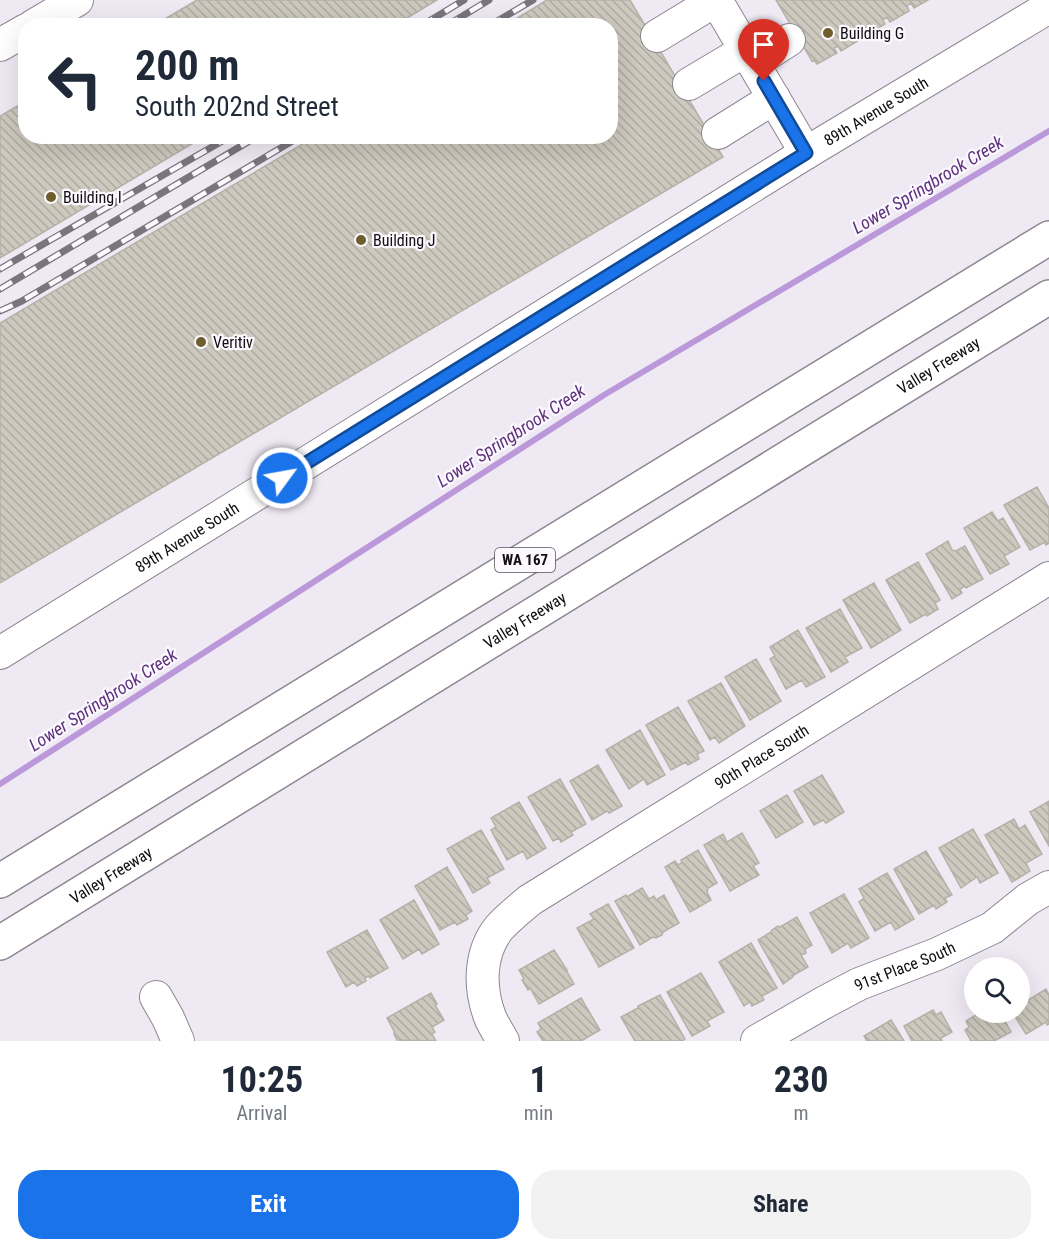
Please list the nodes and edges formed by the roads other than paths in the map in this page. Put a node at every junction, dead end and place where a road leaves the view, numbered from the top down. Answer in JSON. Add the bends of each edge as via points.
{"nodes":[{"id":1,"x":77,"y":0,"type":"edge"},
{"id":2,"x":721,"y":2,"type":"edge"},
{"id":3,"x":1049,"y":7,"type":"edge"},
{"id":4,"x":47,"y":18,"type":"edge"},
{"id":5,"x":18,"y":35,"type":"edge"},
{"id":6,"x":657,"y":36,"type":"dead end"},
{"id":7,"x":789,"y":40,"type":"dead end"},
{"id":8,"x":0,"y":45,"type":"edge"},
{"id":9,"x":750,"y":57,"type":"junction"},
{"id":10,"x":689,"y":84,"type":"dead end"},
{"id":11,"x":774,"y":98,"type":"junction"},
{"id":12,"x":718,"y":133,"type":"dead end"},
{"id":13,"x":806,"y":153,"type":"junction"},
{"id":14,"x":1049,"y":238,"type":"edge"},
{"id":15,"x":1049,"y":297,"type":"edge"},
{"id":16,"x":1049,"y":578,"type":"edge"},
{"id":17,"x":0,"y":652,"type":"edge"},
{"id":18,"x":0,"y":881,"type":"edge"},
{"id":19,"x":1049,"y":887,"type":"edge"},
{"id":20,"x":0,"y":943,"type":"edge"},
{"id":21,"x":156,"y":997,"type":"dead end"},
{"id":22,"x":178,"y":1041,"type":"edge"},
{"id":23,"x":503,"y":1041,"type":"edge"},
{"id":24,"x":757,"y":1041,"type":"edge"}],
"edges":[{"from":1,"to":4,"type":"street"},
{"from":2,"to":6,"type":"street"},
{"from":2,"to":9,"type":"street"},
{"from":3,"to":13,"type":"street","name":"89th Avenue South"},
{"from":5,"to":8,"type":"street"},
{"from":7,"to":9,"type":"street"},
{"from":9,"to":10,"type":"street"},
{"from":9,"to":11,"type":"street"},
{"from":11,"to":12,"type":"street"},
{"from":11,"to":13,"type":"street"},
{"from":13,"to":17,"type":"street","name":"89th Avenue South"},
{"from":14,"to":18,"type":"highway","number":"WA 167"},
{"from":15,"to":20,"type":"highway","name":"Valley Freeway"},
{"from":16,"to":23,"type":"street","name":"90th Place South","via":[[530,900],[512,915],[487,948],[482,974],[490,1018]]},
{"from":19,"to":24,"type":"street","name":"91st Place South","via":[[992,928],[860,984]]},
{"from":21,"to":22,"type":"street"}]}
